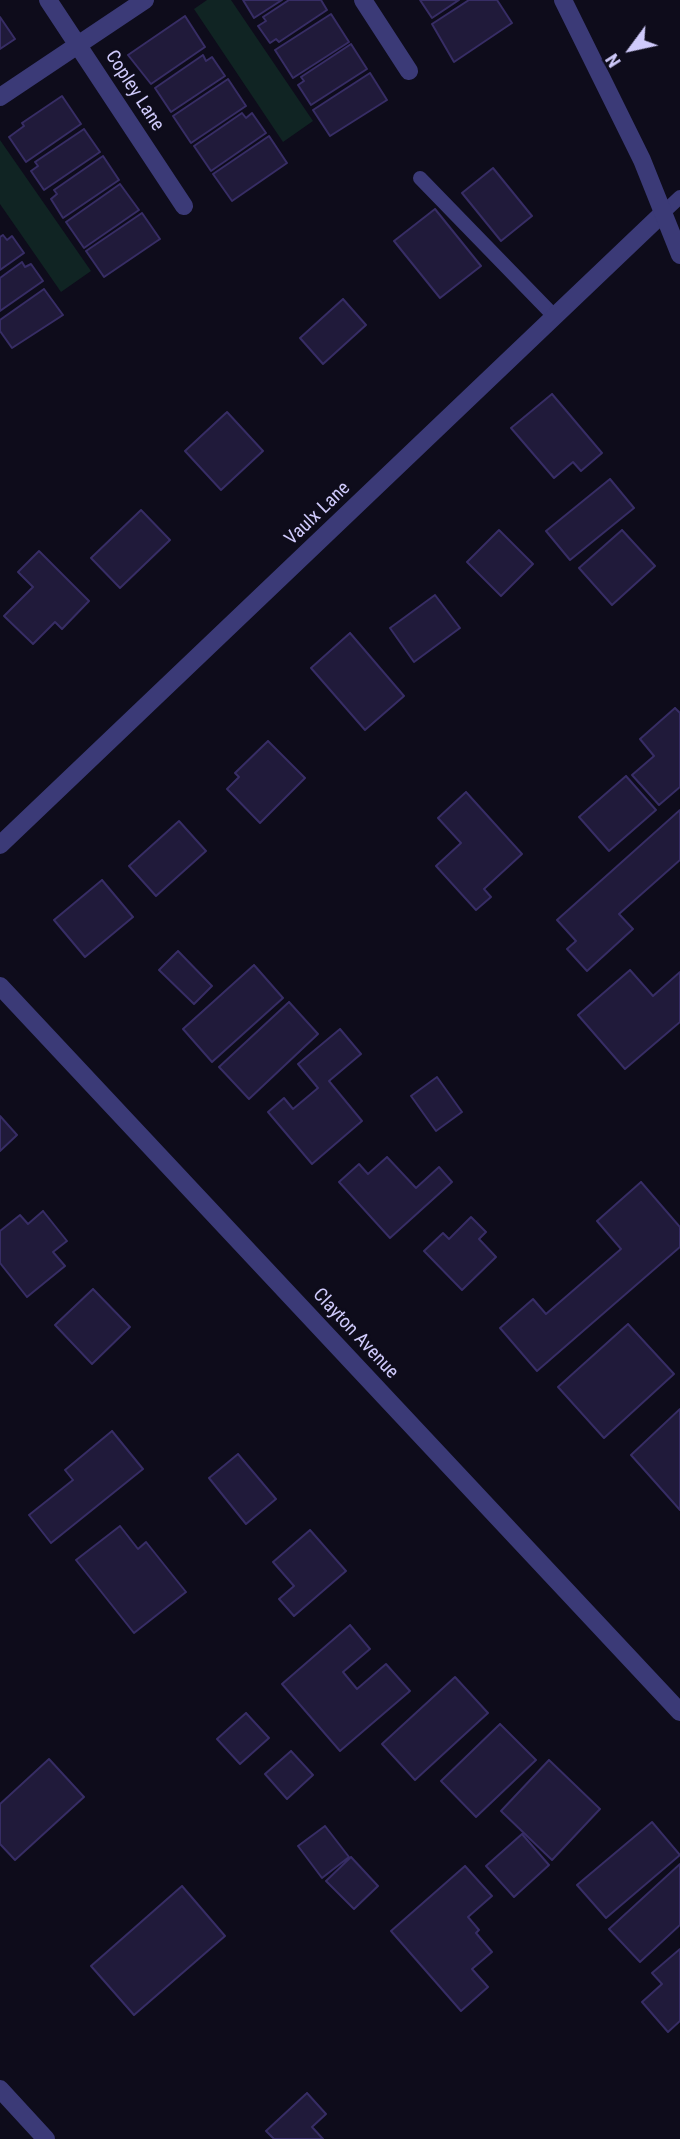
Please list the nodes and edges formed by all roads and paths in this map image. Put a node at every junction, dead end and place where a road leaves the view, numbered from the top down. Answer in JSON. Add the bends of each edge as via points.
{"nodes":[{"id":1,"x":48,"y":0,"type":"edge"},
{"id":2,"x":145,"y":0,"type":"edge"},
{"id":3,"x":363,"y":0,"type":"edge"},
{"id":4,"x":563,"y":0,"type":"edge"},
{"id":5,"x":78,"y":46,"type":"junction"},
{"id":6,"x":409,"y":71,"type":"dead end"},
{"id":7,"x":0,"y":97,"type":"edge"},
{"id":8,"x":420,"y":178,"type":"dead end"},
{"id":9,"x":680,"y":197,"type":"edge"},
{"id":10,"x":184,"y":206,"type":"dead end"},
{"id":11,"x":663,"y":213,"type":"junction"},
{"id":12,"x":680,"y":255,"type":"edge"},
{"id":13,"x":555,"y":317,"type":"junction"},
{"id":14,"x":0,"y":845,"type":"edge"},
{"id":15,"x":0,"y":986,"type":"edge"},
{"id":16,"x":680,"y":1712,"type":"edge"},
{"id":17,"x":0,"y":2089,"type":"edge"},
{"id":18,"x":46,"y":2139,"type":"edge"}],
"edges":[{"from":1,"to":5,"type":"street","name":"Copley Lane"},
{"from":2,"to":5,"type":"street"},
{"from":3,"to":6,"type":"street"},
{"from":4,"to":11,"type":"street","via":[[642,160]]},
{"from":5,"to":7,"type":"street"},
{"from":5,"to":10,"type":"street","name":"Copley Lane"},
{"from":8,"to":13,"type":"lane"},
{"from":9,"to":11,"type":"lane"},
{"from":11,"to":12,"type":"street"},
{"from":11,"to":13,"type":"street","name":"Vaulx Lane"},
{"from":13,"to":14,"type":"street","name":"Vaulx Lane"},
{"from":15,"to":16,"type":"street","name":"Clayton Avenue"},
{"from":17,"to":18,"type":"street"}]}
